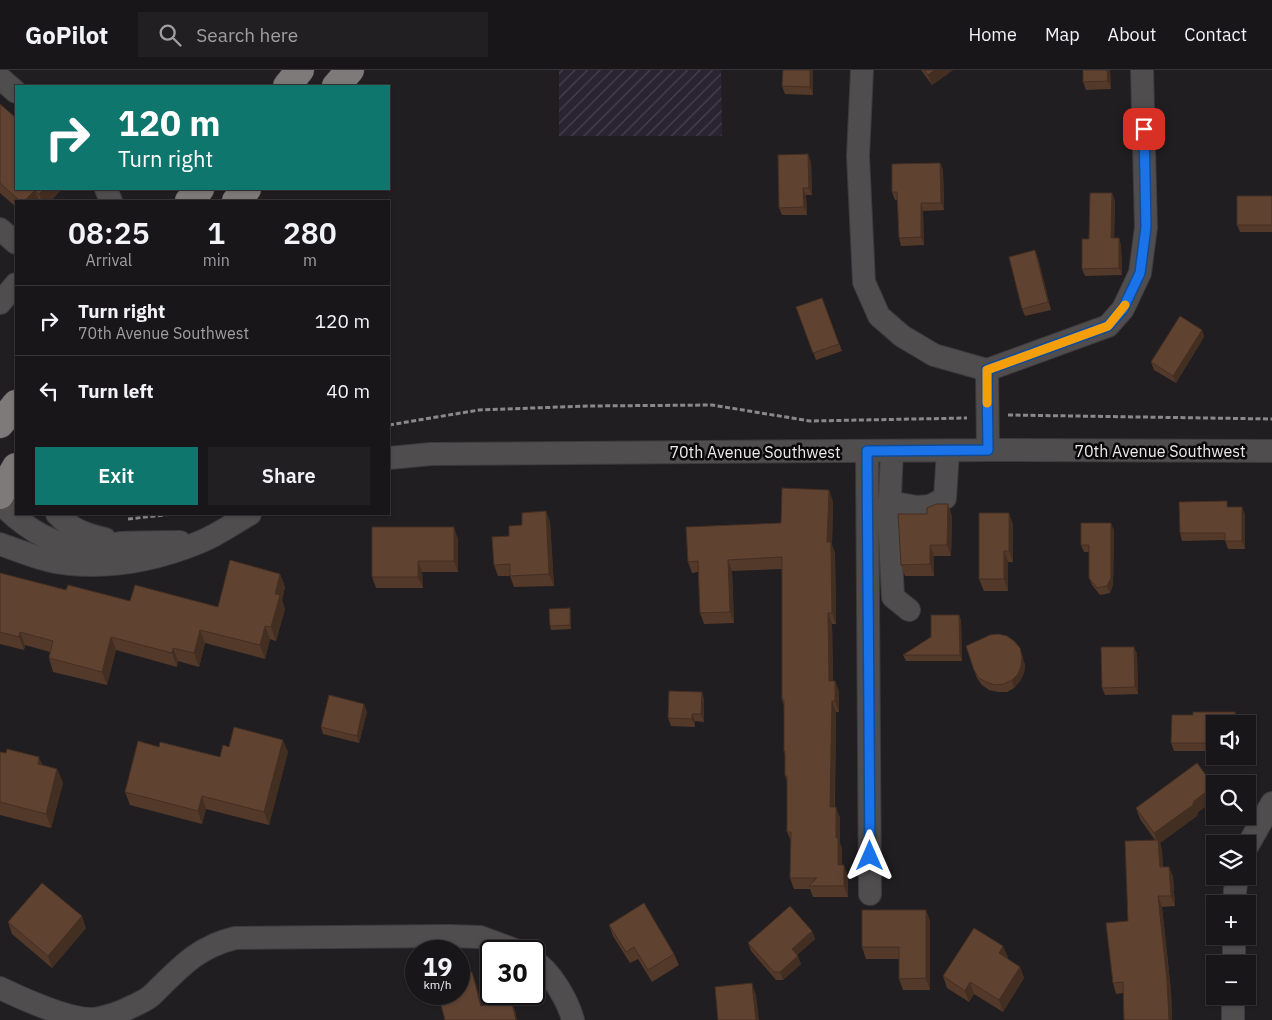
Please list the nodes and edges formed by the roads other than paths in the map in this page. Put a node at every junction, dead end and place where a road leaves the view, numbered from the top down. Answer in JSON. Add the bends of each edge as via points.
{"nodes":[{"id":1,"x":300,"y":70,"type":"edge"},
{"id":2,"x":350,"y":70,"type":"edge"},
{"id":3,"x":862,"y":70,"type":"edge"},
{"id":4,"x":1142,"y":70,"type":"edge"},
{"id":5,"x":0,"y":78,"type":"edge"},
{"id":6,"x":288,"y":85,"type":"edge"},
{"id":7,"x":337,"y":85,"type":"edge"},
{"id":8,"x":15,"y":91,"type":"edge"},
{"id":9,"x":199,"y":190,"type":"edge"},
{"id":10,"x":246,"y":190,"type":"edge"},
{"id":11,"x":190,"y":200,"type":"edge"},
{"id":12,"x":237,"y":200,"type":"edge"},
{"id":13,"x":0,"y":229,"type":"edge"},
{"id":14,"x":15,"y":242,"type":"edge"},
{"id":15,"x":15,"y":285,"type":"edge"},
{"id":16,"x":0,"y":303,"type":"edge"},
{"id":17,"x":987,"y":370,"type":"junction"},
{"id":18,"x":15,"y":405,"type":"edge"},
{"id":19,"x":0,"y":424,"type":"edge"},
{"id":20,"x":892,"y":450,"type":"junction"},
{"id":21,"x":948,"y":450,"type":"junction"},
{"id":22,"x":988,"y":450,"type":"junction"},
{"id":23,"x":867,"y":451,"type":"junction"},
{"id":24,"x":1272,"y":451,"type":"edge"},
{"id":25,"x":390,"y":458,"type":"edge"},
{"id":26,"x":15,"y":469,"type":"edge"},
{"id":27,"x":0,"y":495,"type":"edge"},
{"id":28,"x":890,"y":502,"type":"junction"},
{"id":29,"x":0,"y":503,"type":"edge"},
{"id":30,"x":58,"y":515,"type":"edge"},
{"id":31,"x":248,"y":515,"type":"edge"},
{"id":32,"x":201,"y":542,"type":"junction"},
{"id":33,"x":120,"y":543,"type":"junction"},
{"id":34,"x":0,"y":544,"type":"edge"},
{"id":35,"x":909,"y":610,"type":"dead end"},
{"id":36,"x":1272,"y":803,"type":"edge"},
{"id":37,"x":1253,"y":835,"type":"edge"},
{"id":38,"x":870,"y":894,"type":"dead end"},
{"id":39,"x":488,"y":940,"type":"edge"},
{"id":40,"x":545,"y":970,"type":"edge"},
{"id":41,"x":0,"y":988,"type":"edge"},
{"id":42,"x":1233,"y":1005,"type":"edge"},
{"id":43,"x":573,"y":1020,"type":"edge"},
{"id":44,"x":1233,"y":1020,"type":"edge"}],
"edges":[{"from":1,"to":6,"type":"main road"},
{"from":2,"to":7,"type":"main road"},
{"from":3,"to":17,"type":"street","via":[[858,156],[864,282],[879,316],[902,336],[934,355]]},
{"from":4,"to":17,"type":"street","via":[[1146,227],[1140,273],[1123,309],[1108,326]]},
{"from":5,"to":8,"type":"street"},
{"from":9,"to":11,"type":"main road"},
{"from":10,"to":12,"type":"main road"},
{"from":13,"to":14,"type":"street"},
{"from":15,"to":16,"type":"street"},
{"from":17,"to":22,"type":"street"},
{"from":18,"to":19,"type":"main road"},
{"from":20,"to":21,"type":"street","name":"70th Avenue Southwest"},
{"from":20,"to":23,"type":"street","name":"70th Avenue Southwest"},
{"from":20,"to":28,"type":"street"},
{"from":21,"to":22,"type":"street","name":"70th Avenue Southwest"},
{"from":21,"to":28,"type":"street","via":[[945,498],[930,506],[917,507]]},
{"from":22,"to":24,"type":"street","name":"70th Avenue Southwest"},
{"from":23,"to":25,"type":"street","name":"70th Avenue Southwest","via":[[430,454]]},
{"from":23,"to":38,"type":"street"},
{"from":26,"to":27,"type":"main road"},
{"from":28,"to":35,"type":"street","via":[[893,597]]},
{"from":29,"to":33,"type":"street","via":[[33,531],[56,541],[92,548]]},
{"from":30,"to":33,"type":"street","via":[[79,532]]},
{"from":31,"to":32,"type":"street"},
{"from":32,"to":33,"type":"street"},
{"from":32,"to":34,"type":"street","via":[[144,560],[106,565],[68,564]]},
{"from":36,"to":37,"type":"street"},
{"from":39,"to":41,"type":"street","via":[[448,936],[235,938],[202,950],[148,998],[119,1013],[93,1019],[62,1014]]},
{"from":40,"to":43,"type":"street","via":[[555,982]]},
{"from":42,"to":44,"type":"street"}]}
